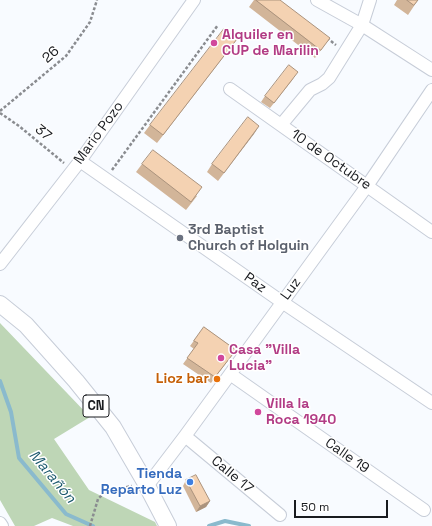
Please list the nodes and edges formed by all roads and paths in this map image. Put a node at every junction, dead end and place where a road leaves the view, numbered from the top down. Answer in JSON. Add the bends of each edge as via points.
{"nodes":[{"id":1,"x":97,"y":0,"type":"edge"},
{"id":2,"x":194,"y":0,"type":"edge"},
{"id":3,"x":317,"y":0,"type":"edge"},
{"id":4,"x":370,"y":0,"type":"edge"},
{"id":5,"x":218,"y":25,"type":"dead end"},
{"id":6,"x":362,"y":25,"type":"junction"},
{"id":7,"x":321,"y":34,"type":"edge"},
{"id":8,"x":346,"y":51,"type":"junction"},
{"id":9,"x":432,"y":70,"type":"edge"},
{"id":10,"x":230,"y":89,"type":"dead end"},
{"id":11,"x":432,"y":90,"type":"edge"},
{"id":12,"x":0,"y":112,"type":"edge"},
{"id":13,"x":281,"y":125,"type":"junction"},
{"id":14,"x":76,"y":165,"type":"junction"},
{"id":15,"x":106,"y":179,"type":"junction"},
{"id":16,"x":368,"y":186,"type":"junction"},
{"id":17,"x":432,"y":232,"type":"edge"},
{"id":18,"x":0,"y":264,"type":"edge"},
{"id":19,"x":282,"y":302,"type":"junction"},
{"id":20,"x":0,"y":304,"type":"edge"},
{"id":21,"x":230,"y":374,"type":"junction"},
{"id":22,"x":432,"y":403,"type":"edge"},
{"id":23,"x":185,"y":436,"type":"junction"},
{"id":24,"x":146,"y":484,"type":"junction"},
{"id":25,"x":424,"y":510,"type":"dead end"},
{"id":26,"x":280,"y":515,"type":"dead end"},
{"id":27,"x":0,"y":523,"type":"edge"},
{"id":28,"x":2,"y":526,"type":"edge"},
{"id":29,"x":90,"y":526,"type":"edge"},
{"id":30,"x":168,"y":526,"type":"edge"}],
"edges":[{"from":1,"to":12,"type":"path","name":"26","via":[[90,22],[66,56]]},
{"from":2,"to":14,"type":"street","name":"Mario Pozo"},
{"from":3,"to":6,"type":"street"},
{"from":4,"to":6,"type":"street"},
{"from":5,"to":15,"type":"path"},
{"from":6,"to":8,"type":"street"},
{"from":6,"to":9,"type":"street"},
{"from":7,"to":8,"type":"path"},
{"from":8,"to":13,"type":"street","via":[[329,78],[310,90]]},
{"from":10,"to":13,"type":"street","name":"10 de Octubre"},
{"from":11,"to":16,"type":"street","name":"Luz"},
{"from":12,"to":14,"type":"path","name":"37"},
{"from":13,"to":16,"type":"street","name":"10 de Octubre"},
{"from":14,"to":15,"type":"street","name":"Paz"},
{"from":14,"to":18,"type":"street","name":"Mario Pozo"},
{"from":15,"to":19,"type":"street","name":"Paz"},
{"from":16,"to":17,"type":"street","name":"10 de Octubre"},
{"from":16,"to":19,"type":"street","name":"Luz"},
{"from":19,"to":21,"type":"street","name":"Luz"},
{"from":19,"to":22,"type":"street","name":"Paz"},
{"from":20,"to":24,"type":"main road","number":"CN","via":[[26,326],[76,381],[113,427]]},
{"from":21,"to":23,"type":"street","name":"Luz"},
{"from":21,"to":25,"type":"street","name":"Calle 19"},
{"from":23,"to":24,"type":"street","name":"Luz"},
{"from":23,"to":26,"type":"street","name":"Calle 17"},
{"from":24,"to":29,"type":"path","via":[[106,492],[98,499]]},
{"from":24,"to":30,"type":"main road","number":"CN"},
{"from":27,"to":28,"type":"street"}]}
